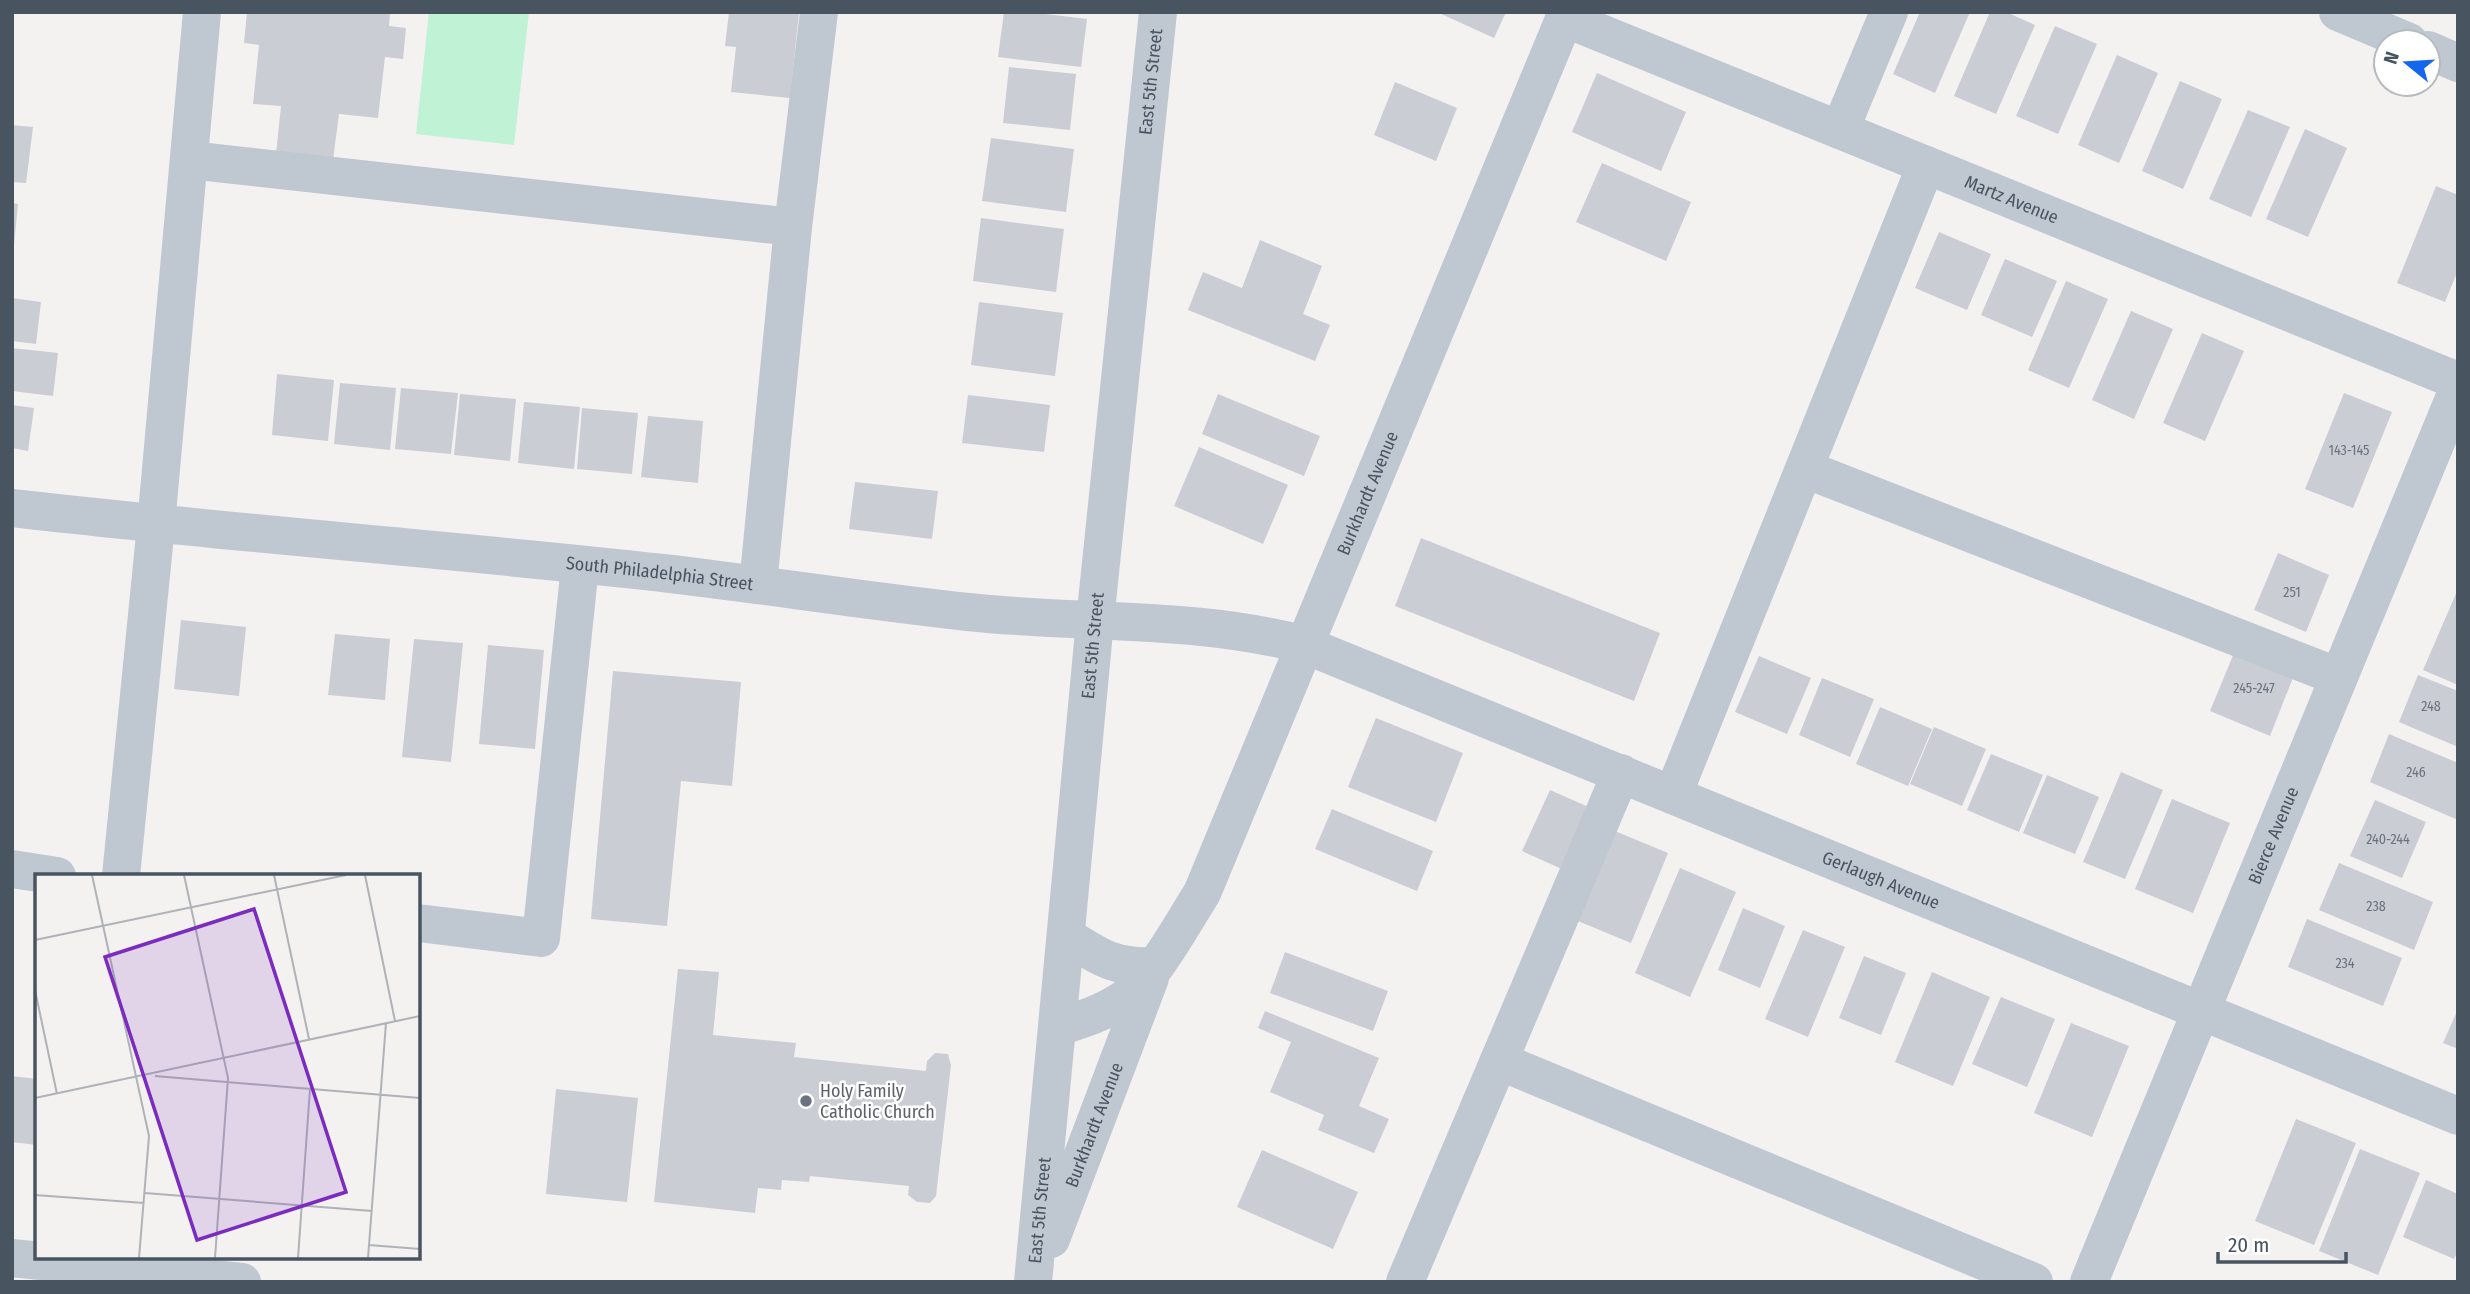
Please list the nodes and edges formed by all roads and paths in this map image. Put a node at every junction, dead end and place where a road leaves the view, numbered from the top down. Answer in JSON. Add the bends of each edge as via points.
{"nodes":[{"id":1,"x":202,"y":12,"type":"edge"},
{"id":2,"x":819,"y":12,"type":"edge"},
{"id":3,"x":1158,"y":12,"type":"edge"},
{"id":4,"x":1889,"y":12,"type":"edge"},
{"id":5,"x":2338,"y":12,"type":"edge"},
{"id":6,"x":1565,"y":15,"type":"edge"},
{"id":7,"x":2376,"y":28,"type":"edge"},
{"id":8,"x":1840,"y":130,"type":"junction"},
{"id":9,"x":189,"y":160,"type":"junction"},
{"id":10,"x":1926,"y":165,"type":"junction"},
{"id":11,"x":793,"y":227,"type":"junction"},
{"id":12,"x":2458,"y":381,"type":"edge"},
{"id":13,"x":2458,"y":389,"type":"edge"},
{"id":14,"x":1805,"y":469,"type":"junction"},
{"id":15,"x":12,"y":508,"type":"edge"},
{"id":16,"x":156,"y":525,"type":"junction"},
{"id":17,"x":580,"y":566,"type":"junction"},
{"id":18,"x":758,"y":585,"type":"junction"},
{"id":19,"x":1095,"y":621,"type":"junction"},
{"id":20,"x":1306,"y":645,"type":"junction"},
{"id":21,"x":2339,"y":677,"type":"junction"},
{"id":22,"x":1622,"y":773,"type":"junction"},
{"id":23,"x":1673,"y":795,"type":"junction"},
{"id":24,"x":12,"y":869,"type":"edge"},
{"id":25,"x":44,"y":874,"type":"edge"},
{"id":26,"x":121,"y":874,"type":"edge"},
{"id":27,"x":420,"y":923,"type":"edge"},
{"id":28,"x":1066,"y":936,"type":"junction"},
{"id":29,"x":1155,"y":966,"type":"junction"},
{"id":30,"x":2201,"y":1011,"type":"junction"},
{"id":31,"x":1058,"y":1027,"type":"junction"},
{"id":32,"x":1499,"y":1061,"type":"junction"},
{"id":33,"x":2458,"y":1115,"type":"edge"},
{"id":34,"x":12,"y":1258,"type":"edge"},
{"id":35,"x":242,"y":1282,"type":"edge"},
{"id":36,"x":1034,"y":1282,"type":"edge"},
{"id":37,"x":1405,"y":1282,"type":"edge"},
{"id":38,"x":2034,"y":1282,"type":"edge"},
{"id":39,"x":2089,"y":1282,"type":"edge"}],
"edges":[{"from":1,"to":9,"type":"street"},
{"from":2,"to":11,"type":"street"},
{"from":3,"to":19,"type":"street","name":"East 5th Street"},
{"from":4,"to":8,"type":"street"},
{"from":5,"to":7,"type":"street"},
{"from":6,"to":8,"type":"street","name":"Martz Avenue"},
{"from":6,"to":20,"type":"street","name":"Burkhardt Avenue"},
{"from":8,"to":10,"type":"street","name":"Martz Avenue"},
{"from":9,"to":11,"type":"street"},
{"from":9,"to":16,"type":"street"},
{"from":10,"to":12,"type":"street","name":"Martz Avenue"},
{"from":10,"to":14,"type":"street"},
{"from":11,"to":18,"type":"street"},
{"from":13,"to":21,"type":"street","name":"Bierce Avenue"},
{"from":14,"to":21,"type":"street"},
{"from":14,"to":23,"type":"street"},
{"from":15,"to":16,"type":"street","name":"South Philadelphia Street"},
{"from":16,"to":17,"type":"street","name":"South Philadelphia Street"},
{"from":16,"to":26,"type":"street"},
{"from":17,"to":18,"type":"street","name":"South Philadelphia Street"},
{"from":17,"to":27,"type":"street","via":[[541,938]]},
{"from":18,"to":19,"type":"street","name":"South Philadelphia Street","via":[[970,612]]},
{"from":19,"to":20,"type":"street","name":"South Philadelphia Street","via":[[1268,635]]},
{"from":19,"to":28,"type":"street","name":"East 5th Street"},
{"from":20,"to":22,"type":"street","name":"Gerlaugh Avenue"},
{"from":20,"to":29,"type":"street","name":"Burkhardt Avenue","via":[[1202,893]]},
{"from":21,"to":30,"type":"street","name":"Bierce Avenue"},
{"from":22,"to":23,"type":"street","name":"Gerlaugh Avenue"},
{"from":22,"to":32,"type":"street"},
{"from":23,"to":30,"type":"street","name":"Gerlaugh Avenue"},
{"from":24,"to":25,"type":"street"},
{"from":28,"to":29,"type":"street","via":[[1104,959],[1130,967]]},
{"from":28,"to":31,"type":"street","name":"East 5th Street"},
{"from":29,"to":31,"type":"street","name":"Burkhardt Avenue","via":[[1126,998],[1096,1016]]},
{"from":29,"to":36,"type":"street","name":"Burkhardt Avenue"},
{"from":30,"to":33,"type":"street","name":"Gerlaugh Avenue"},
{"from":30,"to":39,"type":"street","name":"Bierce Avenue"},
{"from":31,"to":36,"type":"street","name":"East 5th Street"},
{"from":32,"to":37,"type":"street"},
{"from":32,"to":38,"type":"street"},
{"from":34,"to":35,"type":"street"}]}
